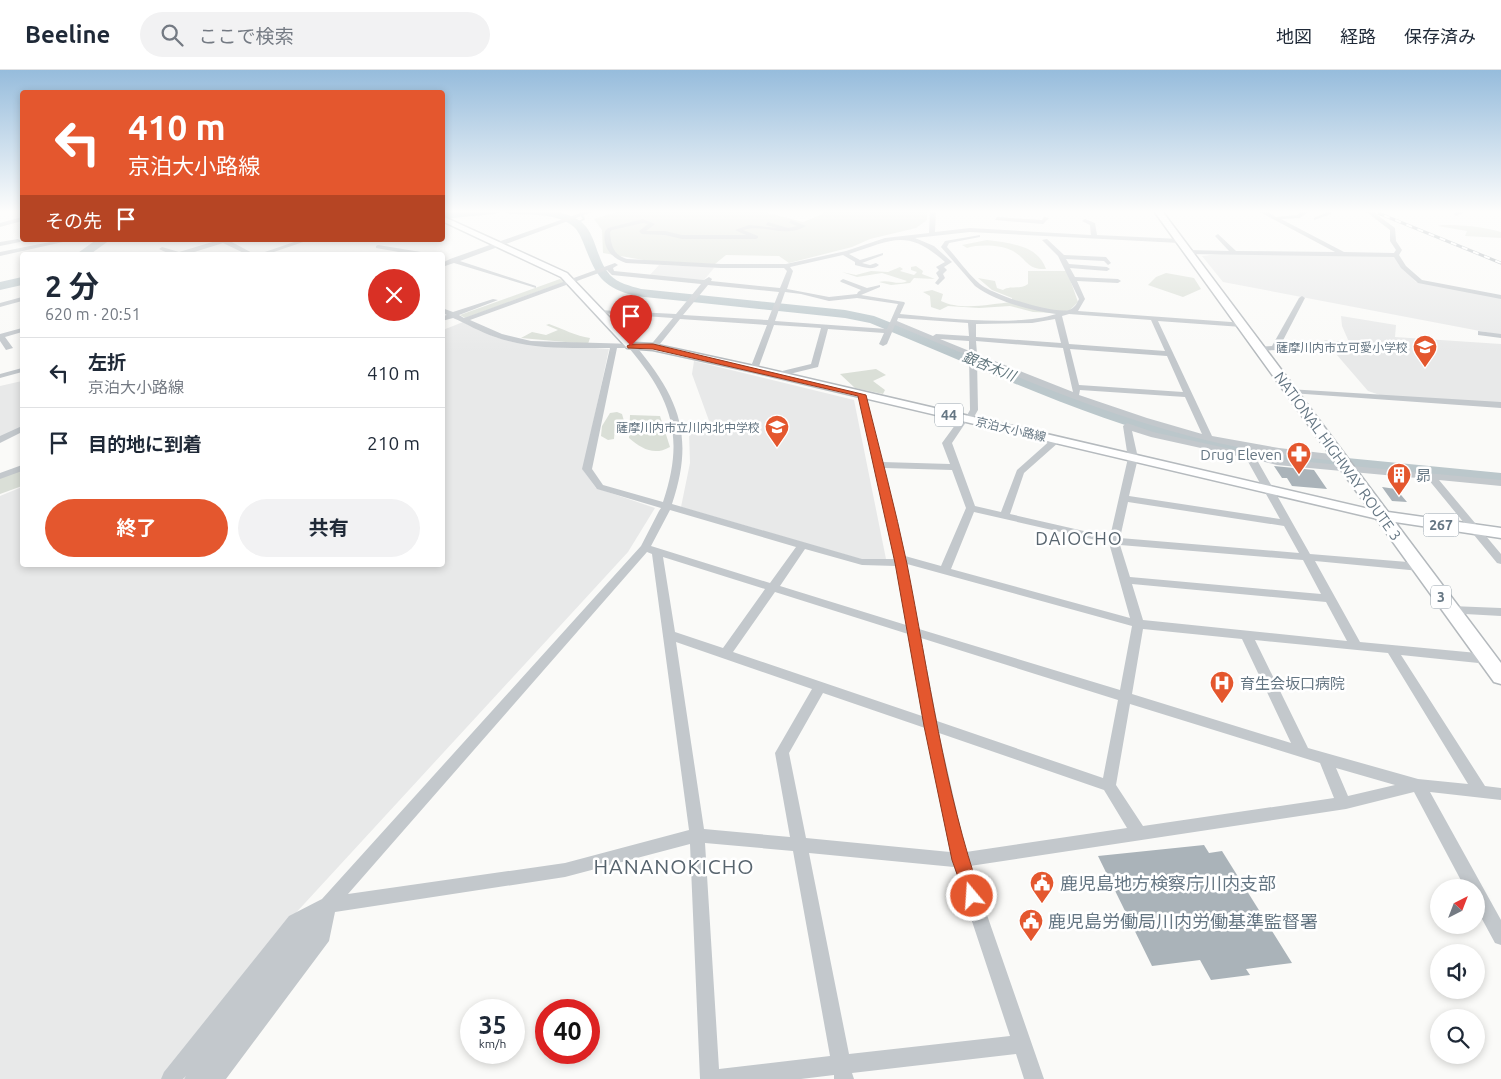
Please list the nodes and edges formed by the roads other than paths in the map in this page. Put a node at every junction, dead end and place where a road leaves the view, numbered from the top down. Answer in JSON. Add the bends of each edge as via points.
{"nodes":[{"id":1,"x":462,"y":258,"type":"edge"},
{"id":2,"x":528,"y":258,"type":"edge"},
{"id":3,"x":614,"y":258,"type":"edge"},
{"id":4,"x":618,"y":258,"type":"edge"},
{"id":5,"x":821,"y":258,"type":"edge"},
{"id":6,"x":852,"y":258,"type":"edge"},
{"id":7,"x":869,"y":258,"type":"edge"},
{"id":8,"x":945,"y":258,"type":"edge"},
{"id":9,"x":954,"y":258,"type":"edge"},
{"id":10,"x":1063,"y":258,"type":"edge"},
{"id":11,"x":1074,"y":258,"type":"edge"},
{"id":12,"x":1193,"y":258,"type":"edge"},
{"id":13,"x":1398,"y":258,"type":"edge"},
{"id":14,"x":445,"y":259,"type":"edge"},
{"id":15,"x":454,"y":261,"type":"junction"},
{"id":16,"x":626,"y":261,"type":"junction"},
{"id":17,"x":858,"y":262,"type":"junction"},
{"id":18,"x":445,"y":264,"type":"edge"},
{"id":19,"x":606,"y":265,"type":"junction"},
{"id":20,"x":876,"y":265,"type":"dead end"},
{"id":21,"x":721,"y":266,"type":"junction"},
{"id":22,"x":786,"y":266,"type":"junction"},
{"id":23,"x":1068,"y":266,"type":"junction"},
{"id":24,"x":567,"y":277,"type":"junction"},
{"id":25,"x":1074,"y":279,"type":"junction"},
{"id":26,"x":843,"y":281,"type":"dead end"},
{"id":27,"x":1118,"y":281,"type":"dead end"},
{"id":28,"x":706,"y":282,"type":"junction"},
{"id":29,"x":938,"y":283,"type":"dead end"},
{"id":30,"x":878,"y":286,"type":"dead end"},
{"id":31,"x":534,"y":287,"type":"junction"},
{"id":32,"x":785,"y":290,"type":"junction"},
{"id":33,"x":867,"y":290,"type":"junction"},
{"id":34,"x":857,"y":296,"type":"junction"},
{"id":35,"x":1501,"y":297,"type":"edge"},
{"id":36,"x":1302,"y":298,"type":"dead end"},
{"id":37,"x":20,"y":300,"type":"edge"},
{"id":38,"x":0,"y":305,"type":"edge"},
{"id":39,"x":445,"y":311,"type":"edge"},
{"id":40,"x":600,"y":311,"type":"junction"},
{"id":41,"x":1068,"y":312,"type":"junction"},
{"id":42,"x":454,"y":315,"type":"junction"},
{"id":43,"x":678,"y":316,"type":"junction"},
{"id":44,"x":1059,"y":317,"type":"junction"},
{"id":45,"x":445,"y":318,"type":"edge"},
{"id":46,"x":464,"y":320,"type":"junction"},
{"id":47,"x":1154,"y":320,"type":"junction"},
{"id":48,"x":972,"y":321,"type":"junction"},
{"id":49,"x":770,"y":324,"type":"junction"},
{"id":50,"x":893,"y":324,"type":"junction"},
{"id":51,"x":1242,"y":325,"type":"junction"},
{"id":52,"x":825,"y":328,"type":"junction"},
{"id":53,"x":20,"y":331,"type":"edge"},
{"id":54,"x":1480,"y":333,"type":"dead end"},
{"id":55,"x":0,"y":336,"type":"edge"},
{"id":56,"x":1501,"y":336,"type":"edge"},
{"id":57,"x":930,"y":337,"type":"junction"},
{"id":58,"x":972,"y":339,"type":"junction"},
{"id":59,"x":883,"y":344,"type":"dead end"},
{"id":60,"x":614,"y":346,"type":"junction"},
{"id":61,"x":631,"y":346,"type":"junction"},
{"id":62,"x":1066,"y":346,"type":"junction"},
{"id":63,"x":653,"y":347,"type":"junction"},
{"id":64,"x":8,"y":348,"type":"dead end"},
{"id":65,"x":1259,"y":349,"type":"junction"},
{"id":66,"x":1169,"y":354,"type":"junction"},
{"id":67,"x":973,"y":360,"type":"junction"},
{"id":68,"x":754,"y":369,"type":"junction"},
{"id":69,"x":20,"y":371,"type":"edge"},
{"id":70,"x":777,"y":375,"type":"junction"},
{"id":71,"x":0,"y":376,"type":"edge"},
{"id":72,"x":1075,"y":386,"type":"junction"},
{"id":73,"x":1290,"y":391,"type":"junction"},
{"id":74,"x":862,"y":395,"type":"junction"},
{"id":75,"x":1187,"y":395,"type":"junction"},
{"id":76,"x":1078,"y":397,"type":"junction"},
{"id":77,"x":1501,"y":405,"type":"edge"},
{"id":78,"x":966,"y":419,"type":"junction"},
{"id":79,"x":1131,"y":422,"type":"junction"},
{"id":80,"x":20,"y":430,"type":"edge"},
{"id":81,"x":1208,"y":438,"type":"junction"},
{"id":82,"x":0,"y":440,"type":"edge"},
{"id":83,"x":1056,"y":440,"type":"junction"},
{"id":84,"x":1248,"y":451,"type":"junction"},
{"id":85,"x":1134,"y":458,"type":"junction"},
{"id":86,"x":1343,"y":464,"type":"junction"},
{"id":87,"x":877,"y":466,"type":"junction"},
{"id":88,"x":954,"y":467,"type":"junction"},
{"id":89,"x":20,"y":469,"type":"edge"},
{"id":90,"x":0,"y":476,"type":"edge"},
{"id":91,"x":1431,"y":476,"type":"junction"},
{"id":92,"x":1496,"y":480,"type":"edge"},
{"id":93,"x":1267,"y":489,"type":"junction"},
{"id":94,"x":1124,"y":498,"type":"junction"},
{"id":95,"x":666,"y":506,"type":"junction"},
{"id":96,"x":971,"y":508,"type":"junction"},
{"id":97,"x":1005,"y":514,"type":"junction"},
{"id":98,"x":1382,"y":516,"type":"junction"},
{"id":99,"x":1286,"y":523,"type":"junction"},
{"id":100,"x":1473,"y":529,"type":"junction"},
{"id":101,"x":1501,"y":533,"type":"edge"},
{"id":102,"x":1114,"y":541,"type":"junction"},
{"id":103,"x":802,"y":546,"type":"junction"},
{"id":104,"x":651,"y":550,"type":"junction"},
{"id":105,"x":1307,"y":558,"type":"junction"},
{"id":106,"x":900,"y":560,"type":"junction"},
{"id":107,"x":1501,"y":560,"type":"edge"},
{"id":108,"x":1420,"y":568,"type":"junction"},
{"id":109,"x":945,"y":569,"type":"junction"},
{"id":110,"x":1126,"y":580,"type":"junction"},
{"id":111,"x":774,"y":587,"type":"junction"},
{"id":112,"x":1328,"y":598,"type":"junction"},
{"id":113,"x":1451,"y":610,"type":"junction"},
{"id":114,"x":1501,"y":612,"type":"edge"},
{"id":115,"x":1138,"y":624,"type":"junction"},
{"id":116,"x":913,"y":632,"type":"junction"},
{"id":117,"x":1246,"y":634,"type":"junction"},
{"id":118,"x":670,"y":635,"type":"junction"},
{"id":119,"x":1356,"y":646,"type":"junction"},
{"id":120,"x":1392,"y":650,"type":"junction"},
{"id":121,"x":726,"y":653,"type":"junction"},
{"id":122,"x":1488,"y":660,"type":"junction"},
{"id":123,"x":1501,"y":677,"type":"edge"},
{"id":124,"x":820,"y":686,"type":"junction"},
{"id":125,"x":1126,"y":697,"type":"junction"},
{"id":126,"x":931,"y":726,"type":"junction"},
{"id":127,"x":1302,"y":751,"type":"junction"},
{"id":128,"x":1325,"y":759,"type":"junction"},
{"id":129,"x":1418,"y":785,"type":"junction"},
{"id":130,"x":1109,"y":786,"type":"junction"},
{"id":131,"x":1494,"y":796,"type":"edge"},
{"id":132,"x":1344,"y":803,"type":"junction"},
{"id":133,"x":1138,"y":832,"type":"junction"},
{"id":134,"x":697,"y":835,"type":"junction"},
{"id":135,"x":798,"y":843,"type":"junction"},
{"id":136,"x":960,"y":860,"type":"junction"},
{"id":137,"x":1469,"y":879,"type":"edge"},
{"id":138,"x":328,"y":904,"type":"junction"},
{"id":139,"x":1485,"y":909,"type":"edge"},
{"id":140,"x":1501,"y":938,"type":"edge"},
{"id":141,"x":1022,"y":1044,"type":"junction"},
{"id":142,"x":843,"y":1071,"type":"edge"},
{"id":143,"x":170,"y":1079,"type":"edge"},
{"id":144,"x":194,"y":1079,"type":"edge"},
{"id":145,"x":214,"y":1079,"type":"edge"},
{"id":146,"x":710,"y":1079,"type":"edge"},
{"id":147,"x":718,"y":1079,"type":"edge"},
{"id":148,"x":1034,"y":1079,"type":"edge"}],
"edges":[{"from":1,"to":15,"type":"street"},
{"from":2,"to":24,"type":"main road"},
{"from":3,"to":19,"type":"street"},
{"from":4,"to":16,"type":"street"},
{"from":5,"to":22,"type":"street"},
{"from":6,"to":17,"type":"street"},
{"from":7,"to":17,"type":"street"},
{"from":8,"to":29,"type":"street","via":[[949,262],[939,267],[944,270],[939,273],[942,278]]},
{"from":9,"to":41,"type":"street","via":[[988,292]]},
{"from":10,"to":23,"type":"street"},
{"from":11,"to":23,"type":"street","via":[[1106,261]]},
{"from":12,"to":51,"type":"highway","name":"NATIONAL HIGHWAY ROUTE 3","number":"3"},
{"from":13,"to":35,"type":"street","via":[[1420,282]]},
{"from":14,"to":15,"type":"street"},
{"from":15,"to":18,"type":"street"},
{"from":15,"to":31,"type":"street"},
{"from":16,"to":19,"type":"street"},
{"from":16,"to":21,"type":"street"},
{"from":17,"to":20,"type":"street","via":[[871,267]]},
{"from":19,"to":24,"type":"street"},
{"from":19,"to":28,"type":"street","via":[[612,273]]},
{"from":21,"to":22,"type":"street"},
{"from":21,"to":28,"type":"street"},
{"from":22,"to":32,"type":"street","via":[[790,271]]},
{"from":23,"to":25,"type":"street"},
{"from":24,"to":31,"type":"street"},
{"from":24,"to":40,"type":"main road"},
{"from":24,"to":46,"type":"street"},
{"from":25,"to":27,"type":"street"},
{"from":25,"to":41,"type":"street","via":[[1082,299]]},
{"from":26,"to":33,"type":"street"},
{"from":28,"to":32,"type":"street"},
{"from":28,"to":43,"type":"street"},
{"from":30,"to":33,"type":"street"},
{"from":31,"to":42,"type":"street"},
{"from":32,"to":34,"type":"street","via":[[828,299]]},
{"from":32,"to":49,"type":"street"},
{"from":33,"to":34,"type":"street"},
{"from":34,"to":50,"type":"street","via":[[902,303]]},
{"from":36,"to":65,"type":"street","via":[[1275,348]]},
{"from":37,"to":38,"type":"street"},
{"from":39,"to":42,"type":"street"},
{"from":40,"to":43,"type":"street"},
{"from":40,"to":61,"type":"main road"},
{"from":41,"to":44,"type":"street"},
{"from":41,"to":47,"type":"street"},
{"from":42,"to":45,"type":"street"},
{"from":42,"to":46,"type":"street"},
{"from":43,"to":49,"type":"street"},
{"from":43,"to":63,"type":"street"},
{"from":44,"to":48,"type":"street","via":[[1033,321]]},
{"from":44,"to":62,"type":"street"},
{"from":46,"to":60,"type":"street","via":[[512,339]]},
{"from":47,"to":51,"type":"street"},
{"from":47,"to":66,"type":"street"},
{"from":48,"to":50,"type":"street"},
{"from":48,"to":58,"type":"street"},
{"from":49,"to":52,"type":"street"},
{"from":49,"to":68,"type":"street"},
{"from":50,"to":52,"type":"street"},
{"from":50,"to":57,"type":"street"},
{"from":50,"to":59,"type":"street"},
{"from":51,"to":65,"type":"highway","name":"NATIONAL HIGHWAY ROUTE 3","number":"3"},
{"from":52,"to":70,"type":"street","via":[[815,364]]},
{"from":53,"to":55,"type":"street"},
{"from":54,"to":56,"type":"street"},
{"from":55,"to":64,"type":"street"},
{"from":57,"to":58,"type":"street"},
{"from":57,"to":67,"type":"street"},
{"from":58,"to":62,"type":"street"},
{"from":58,"to":67,"type":"street"},
{"from":60,"to":61,"type":"street"},
{"from":60,"to":95,"type":"street","via":[[587,469],[600,487]]},
{"from":61,"to":63,"type":"main road","name":"京泊大小路線","number":"44"},
{"from":61,"to":95,"type":"street","via":[[664,389],[675,420],[679,445]]},
{"from":62,"to":66,"type":"street"},
{"from":62,"to":72,"type":"street"},
{"from":63,"to":68,"type":"main road","name":"京泊大小路線","number":"44"},
{"from":65,"to":73,"type":"highway","name":"NATIONAL HIGHWAY ROUTE 3","number":"3"},
{"from":66,"to":75,"type":"street"},
{"from":67,"to":76,"type":"street"},
{"from":67,"to":78,"type":"street","via":[[974,410]]},
{"from":68,"to":70,"type":"main road","name":"京泊大小路線","number":"44"},
{"from":69,"to":71,"type":"street"},
{"from":70,"to":74,"type":"main road","name":"京泊大小路線","number":"44"},
{"from":72,"to":75,"type":"street"},
{"from":72,"to":76,"type":"street"},
{"from":73,"to":77,"type":"street"},
{"from":73,"to":86,"type":"highway","name":"NATIONAL HIGHWAY ROUTE 3","number":"3"},
{"from":74,"to":78,"type":"main road","name":"京泊大小路線","number":"44"},
{"from":74,"to":87,"type":"street"},
{"from":75,"to":81,"type":"street"},
{"from":76,"to":79,"type":"street"},
{"from":78,"to":83,"type":"main road","name":"京泊大小路線","number":"44"},
{"from":78,"to":88,"type":"street","via":[[947,443]]},
{"from":79,"to":81,"type":"street"},
{"from":79,"to":84,"type":"street","via":[[1151,434]]},
{"from":79,"to":85,"type":"street"},
{"from":80,"to":82,"type":"street"},
{"from":81,"to":84,"type":"street"},
{"from":83,"to":85,"type":"main road","name":"京泊大小路線","number":"44"},
{"from":83,"to":97,"type":"street","via":[[1020,472]]},
{"from":84,"to":86,"type":"street"},
{"from":84,"to":86,"type":"street","via":[[1277,462]]},
{"from":84,"to":93,"type":"street"},
{"from":85,"to":93,"type":"main road","name":"京泊大小路線","number":"44"},
{"from":85,"to":94,"type":"street"},
{"from":86,"to":91,"type":"street"},
{"from":86,"to":98,"type":"highway","name":"NATIONAL HIGHWAY ROUTE 3","number":"3"},
{"from":87,"to":88,"type":"street"},
{"from":87,"to":106,"type":"street"},
{"from":88,"to":96,"type":"street"},
{"from":89,"to":90,"type":"street"},
{"from":91,"to":92,"type":"street"},
{"from":91,"to":100,"type":"street"},
{"from":93,"to":98,"type":"main road","name":"京泊大小路線","number":"44"},
{"from":93,"to":99,"type":"street"},
{"from":94,"to":99,"type":"street"},
{"from":94,"to":102,"type":"street"},
{"from":95,"to":103,"type":"street"},
{"from":95,"to":104,"type":"street"},
{"from":96,"to":97,"type":"street"},
{"from":96,"to":109,"type":"street"},
{"from":97,"to":102,"type":"street"},
{"from":98,"to":100,"type":"highway","number":"267"},
{"from":98,"to":108,"type":"highway","name":"NATIONAL HIGHWAY ROUTE 3","number":"3"},
{"from":99,"to":105,"type":"street"},
{"from":100,"to":101,"type":"highway","number":"267"},
{"from":100,"to":107,"type":"street"},
{"from":102,"to":105,"type":"street"},
{"from":102,"to":110,"type":"street"},
{"from":103,"to":106,"type":"street","via":[[862,562]]},
{"from":103,"to":111,"type":"street"},
{"from":104,"to":111,"type":"street"},
{"from":104,"to":118,"type":"street"},
{"from":104,"to":138,"type":"street"},
{"from":105,"to":108,"type":"street"},
{"from":105,"to":112,"type":"street"},
{"from":106,"to":109,"type":"street"},
{"from":106,"to":116,"type":"street"},
{"from":108,"to":113,"type":"highway","name":"NATIONAL HIGHWAY ROUTE 3","number":"3"},
{"from":109,"to":115,"type":"street"},
{"from":110,"to":112,"type":"street"},
{"from":110,"to":115,"type":"street"},
{"from":111,"to":116,"type":"street"},
{"from":111,"to":121,"type":"street"},
{"from":112,"to":119,"type":"street"},
{"from":113,"to":114,"type":"street"},
{"from":113,"to":122,"type":"highway","name":"NATIONAL HIGHWAY ROUTE 3","number":"3"},
{"from":115,"to":117,"type":"street"},
{"from":115,"to":125,"type":"street"},
{"from":116,"to":125,"type":"street"},
{"from":116,"to":126,"type":"street"},
{"from":117,"to":119,"type":"street"},
{"from":117,"to":127,"type":"street"},
{"from":118,"to":121,"type":"street"},
{"from":118,"to":134,"type":"street"},
{"from":119,"to":120,"type":"street"},
{"from":120,"to":122,"type":"street"},
{"from":120,"to":131,"type":"street"},
{"from":121,"to":124,"type":"street"},
{"from":122,"to":123,"type":"highway","name":"NATIONAL HIGHWAY ROUTE 3","number":"3"},
{"from":124,"to":126,"type":"street"},
{"from":124,"to":135,"type":"street","via":[[782,753]]},
{"from":125,"to":127,"type":"street"},
{"from":125,"to":130,"type":"street"},
{"from":126,"to":130,"type":"street"},
{"from":126,"to":136,"type":"street"},
{"from":127,"to":128,"type":"street"},
{"from":128,"to":129,"type":"street"},
{"from":128,"to":132,"type":"street"},
{"from":129,"to":131,"type":"street"},
{"from":129,"to":132,"type":"street"},
{"from":129,"to":137,"type":"street"},
{"from":130,"to":133,"type":"street"},
{"from":132,"to":133,"type":"street"},
{"from":133,"to":136,"type":"street"},
{"from":134,"to":135,"type":"street"},
{"from":134,"to":138,"type":"street","via":[[565,870]]},
{"from":134,"to":146,"type":"street"},
{"from":135,"to":136,"type":"street"},
{"from":135,"to":142,"type":"street"},
{"from":136,"to":141,"type":"street"},
{"from":138,"to":143,"type":"street","via":[[295,922]]},
{"from":138,"to":144,"type":"street"},
{"from":138,"to":145,"type":"street","via":[[323,936]]},
{"from":139,"to":140,"type":"street"},
{"from":141,"to":142,"type":"street"},
{"from":141,"to":148,"type":"street"},
{"from":142,"to":147,"type":"street"}]}
